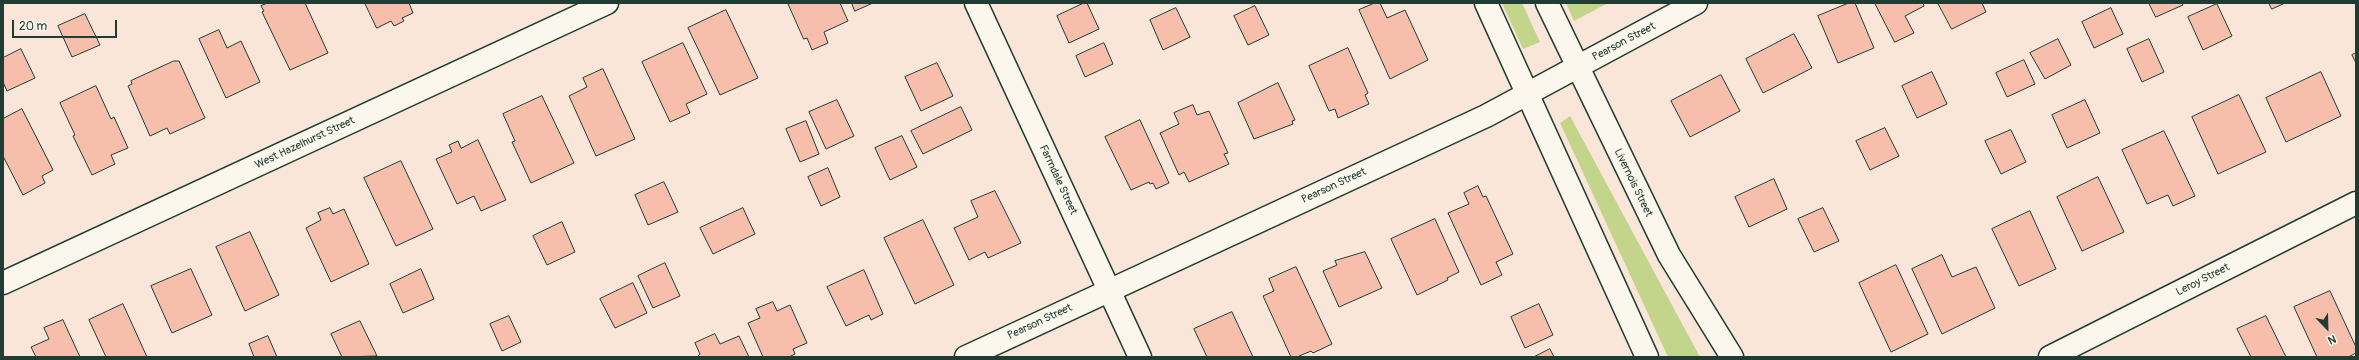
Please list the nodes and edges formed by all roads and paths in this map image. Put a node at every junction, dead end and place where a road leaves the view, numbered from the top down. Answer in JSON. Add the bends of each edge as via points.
{"nodes":[{"id":1,"x":607,"y":3,"type":"edge"},
{"id":2,"x":976,"y":3,"type":"edge"},
{"id":3,"x":1486,"y":3,"type":"edge"},
{"id":4,"x":1547,"y":3,"type":"edge"},
{"id":5,"x":1696,"y":3,"type":"edge"},
{"id":6,"x":1577,"y":66,"type":"junction"},
{"id":7,"x":1526,"y":94,"type":"junction"},
{"id":8,"x":2356,"y":203,"type":"edge"},
{"id":9,"x":3,"y":283,"type":"edge"},
{"id":10,"x":1109,"y":290,"type":"junction"},
{"id":11,"x":966,"y":357,"type":"edge"},
{"id":12,"x":1140,"y":357,"type":"edge"},
{"id":13,"x":1647,"y":357,"type":"edge"},
{"id":14,"x":1732,"y":357,"type":"edge"},
{"id":15,"x":2050,"y":357,"type":"edge"}],
"edges":[{"from":1,"to":9,"type":"street","name":"West Hazelhurst Street"},
{"from":2,"to":10,"type":"street","name":"Farmdale Street"},
{"from":3,"to":7,"type":"street"},
{"from":4,"to":6,"type":"street","name":"Livernois Street"},
{"from":5,"to":6,"type":"street","name":"Pearson Street"},
{"from":6,"to":7,"type":"street","name":"Pearson Street"},
{"from":6,"to":14,"type":"street","name":"Livernois Street","via":[[1668,255]]},
{"from":7,"to":10,"type":"street","name":"Pearson Street","via":[[1486,116]]},
{"from":7,"to":13,"type":"street"},
{"from":8,"to":15,"type":"street","name":"Leroy Street"},
{"from":10,"to":11,"type":"street","name":"Pearson Street"},
{"from":10,"to":12,"type":"street","name":"Farmdale Street"}]}
